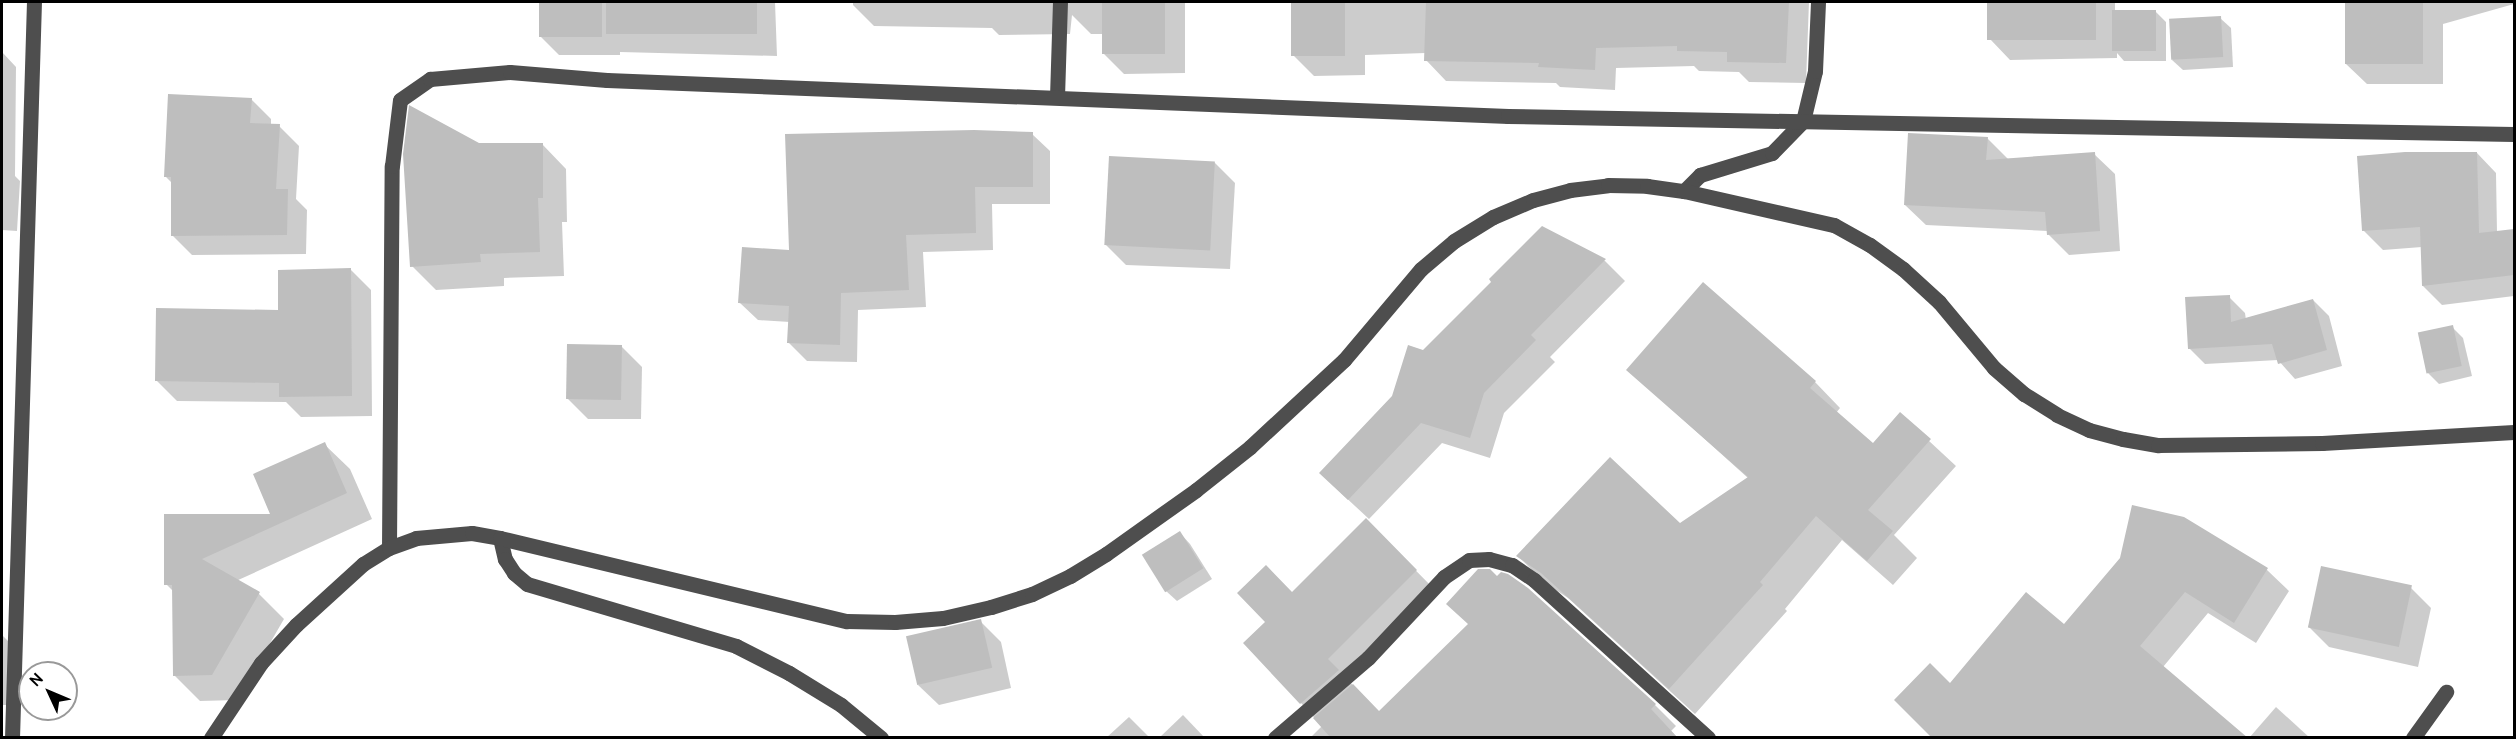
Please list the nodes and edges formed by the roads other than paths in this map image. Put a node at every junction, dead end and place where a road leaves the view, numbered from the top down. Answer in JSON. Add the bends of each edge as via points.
{"nodes":[{"id":1,"x":34,"y":2,"type":"edge"},
{"id":2,"x":1060,"y":2,"type":"edge"},
{"id":3,"x":1818,"y":2,"type":"edge"},
{"id":4,"x":1057,"y":97,"type":"junction"},
{"id":5,"x":1803,"y":121,"type":"junction"},
{"id":6,"x":2514,"y":135,"type":"edge"},
{"id":7,"x":1684,"y":191,"type":"junction"},
{"id":8,"x":2514,"y":432,"type":"edge"},
{"id":9,"x":500,"y":538,"type":"junction"},
{"id":10,"x":389,"y":548,"type":"junction"},
{"id":11,"x":2446,"y":692,"type":"dead end"},
{"id":12,"x":12,"y":738,"type":"edge"},
{"id":13,"x":211,"y":738,"type":"edge"},
{"id":14,"x":881,"y":738,"type":"edge"},
{"id":15,"x":1275,"y":738,"type":"edge"},
{"id":16,"x":1708,"y":738,"type":"edge"},
{"id":17,"x":2413,"y":738,"type":"edge"}],
"edges":[{"from":1,"to":12,"type":"street"},
{"from":2,"to":4,"type":"street"},
{"from":3,"to":5,"type":"street","via":[[1815,71]]},
{"from":4,"to":5,"type":"street","via":[[1508,116]]},
{"from":4,"to":10,"type":"street","via":[[607,80],[510,72],[430,79],[400,100],[392,166]]},
{"from":5,"to":6,"type":"street"},
{"from":5,"to":7,"type":"street","via":[[1772,153],[1700,175]]},
{"from":7,"to":8,"type":"street","via":[[1834,225],[1870,245],[1904,269],[1994,368],[2024,394],[2089,430],[2123,440],[2158,445],[2322,443]]},
{"from":7,"to":9,"type":"street","via":[[1618,185],[1570,190],[1533,200],[1483,223],[1421,269],[1344,360],[1267,432],[1196,490],[1070,576],[991,607],[944,618],[847,621]]},
{"from":9,"to":10,"type":"street","via":[[444,534],[416,538]]},
{"from":9,"to":14,"type":"street","via":[[505,559],[527,584],[736,646],[840,705]]},
{"from":10,"to":13,"type":"street","via":[[363,564],[296,625],[261,663]]},
{"from":11,"to":17,"type":"street"},
{"from":15,"to":16,"type":"street","via":[[1368,658],[1444,577],[1469,560],[1489,559],[1512,565],[1534,580]]}]}
